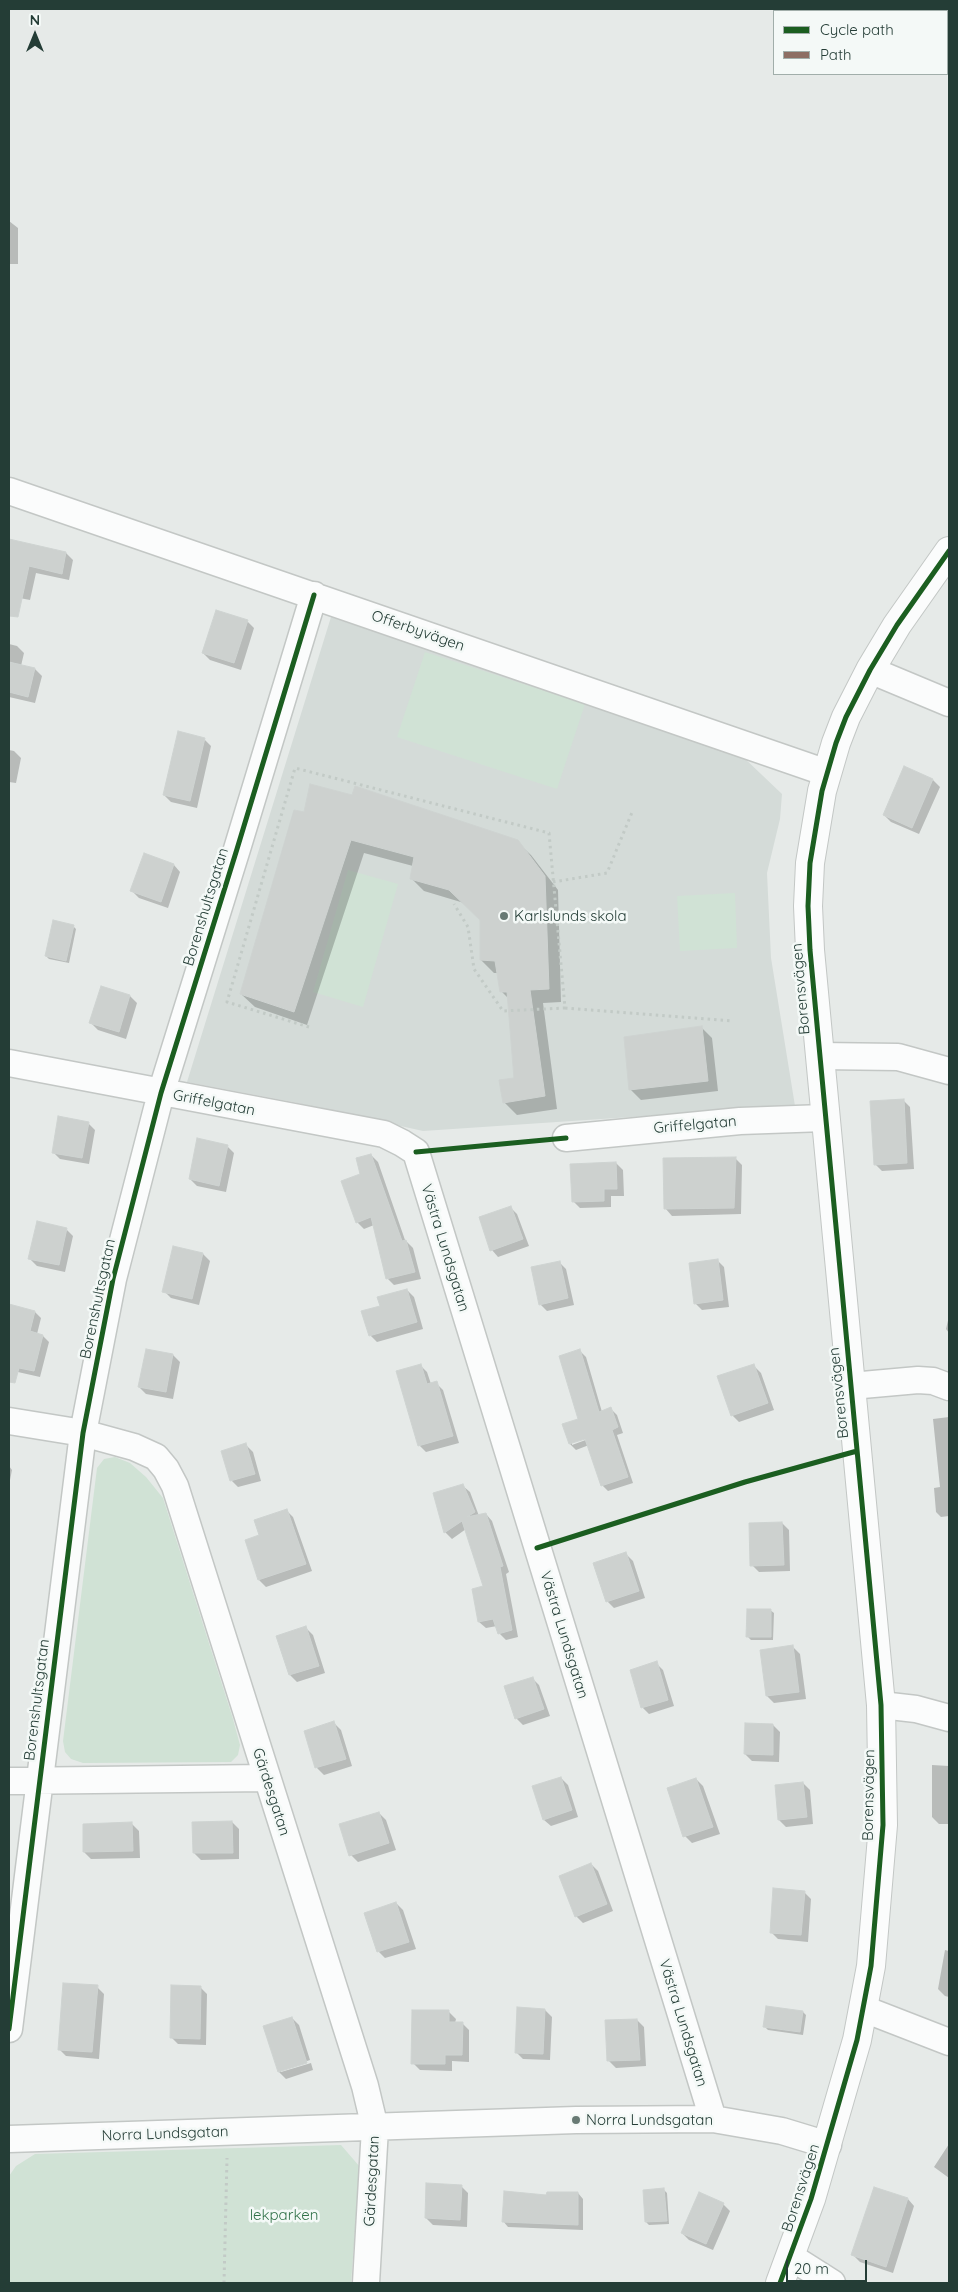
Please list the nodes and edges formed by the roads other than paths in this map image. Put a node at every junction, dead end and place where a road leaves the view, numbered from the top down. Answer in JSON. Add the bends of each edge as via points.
{"nodes":[{"id":1,"x":9,"y":491,"type":"edge"},
{"id":2,"x":949,"y":551,"type":"edge"},
{"id":3,"x":314,"y":595,"type":"junction"},
{"id":4,"x":870,"y":670,"type":"junction"},
{"id":5,"x":949,"y":703,"type":"edge"},
{"id":6,"x":827,"y":773,"type":"junction"},
{"id":7,"x":820,"y":1056,"type":"junction"},
{"id":8,"x":9,"y":1063,"type":"edge"},
{"id":9,"x":949,"y":1071,"type":"edge"},
{"id":10,"x":161,"y":1093,"type":"junction"},
{"id":11,"x":824,"y":1118,"type":"junction"},
{"id":12,"x":566,"y":1138,"type":"dead end"},
{"id":13,"x":416,"y":1152,"type":"joint"},
{"id":14,"x":851,"y":1386,"type":"junction"},
{"id":15,"x":949,"y":1387,"type":"edge"},
{"id":16,"x":9,"y":1421,"type":"edge"},
{"id":17,"x":83,"y":1433,"type":"junction"},
{"id":18,"x":881,"y":1705,"type":"junction"},
{"id":19,"x":949,"y":1718,"type":"edge"},
{"id":20,"x":266,"y":1778,"type":"junction"},
{"id":21,"x":9,"y":1781,"type":"edge"},
{"id":22,"x":40,"y":1781,"type":"junction"},
{"id":23,"x":864,"y":2009,"type":"junction"},
{"id":24,"x":9,"y":2029,"type":"edge"},
{"id":25,"x":949,"y":2042,"type":"edge"},
{"id":26,"x":713,"y":2119,"type":"junction"},
{"id":27,"x":375,"y":2128,"type":"junction"},
{"id":28,"x":9,"y":2139,"type":"edge"},
{"id":29,"x":828,"y":2145,"type":"junction"},
{"id":30,"x":791,"y":2257,"type":"junction"},
{"id":31,"x":366,"y":2283,"type":"edge"},
{"id":32,"x":780,"y":2283,"type":"edge"},
{"id":33,"x":832,"y":2283,"type":"edge"}],
"edges":[{"from":1,"to":3,"type":"street","name":"Offerbyvägen"},
{"from":2,"to":4,"type":"street","name":"Borensvägen","via":[[896,625]]},
{"from":3,"to":6,"type":"street","name":"Offerbyvägen"},
{"from":3,"to":10,"type":"street","name":"Borenshultsgatan"},
{"from":4,"to":5,"type":"street"},
{"from":4,"to":6,"type":"street","name":"Borensvägen","via":[[846,717]]},
{"from":6,"to":7,"type":"street","name":"Borensvägen","via":[[810,863],[808,906]]},
{"from":7,"to":9,"type":"street","via":[[898,1057]]},
{"from":7,"to":11,"type":"street","name":"Borensvägen"},
{"from":8,"to":10,"type":"street","name":"Griffelgatan"},
{"from":10,"to":13,"type":"street","name":"Griffelgatan","via":[[384,1134]]},
{"from":10,"to":17,"type":"street","name":"Borenshultsgatan","via":[[113,1279]]},
{"from":11,"to":12,"type":"street","name":"Griffelgatan","via":[[740,1121]]},
{"from":11,"to":14,"type":"street","name":"Borensvägen"},
{"from":13,"to":26,"type":"street","name":"Västra Lundsgatan"},
{"from":14,"to":15,"type":"street","via":[[918,1380]]},
{"from":14,"to":18,"type":"street","name":"Borensvägen"},
{"from":16,"to":17,"type":"street","name":"Gärdesgatan"},
{"from":17,"to":20,"type":"street","name":"Gärdesgatan","via":[[134,1447],[156,1457],[166,1469],[175,1486]]},
{"from":17,"to":22,"type":"street","name":"Borenshultsgatan"},
{"from":18,"to":19,"type":"street","via":[[916,1709]]},
{"from":18,"to":23,"type":"street","name":"Borensvägen","via":[[883,1825],[871,1966]]},
{"from":20,"to":22,"type":"street","name":"Borenshultsgatan"},
{"from":20,"to":27,"type":"street","name":"Gärdesgatan","via":[[365,2086]]},
{"from":21,"to":22,"type":"street","name":"Borenshultsgatan"},
{"from":22,"to":24,"type":"street","name":"Borenshultsgatan"},
{"from":23,"to":25,"type":"street"},
{"from":23,"to":29,"type":"street","name":"Borensvägen"},
{"from":26,"to":27,"type":"street","name":"Norra Lundsgatan","via":[[576,2120]]},
{"from":26,"to":29,"type":"street","name":"Norra Lundsgatan","via":[[782,2130]]},
{"from":27,"to":28,"type":"street","name":"Norra Lundsgatan"},
{"from":27,"to":31,"type":"street","name":"Gärdesgatan"},
{"from":29,"to":30,"type":"street","name":"Borensvägen"},
{"from":30,"to":32,"type":"street","name":"Borensvägen"},
{"from":30,"to":33,"type":"street"}]}
